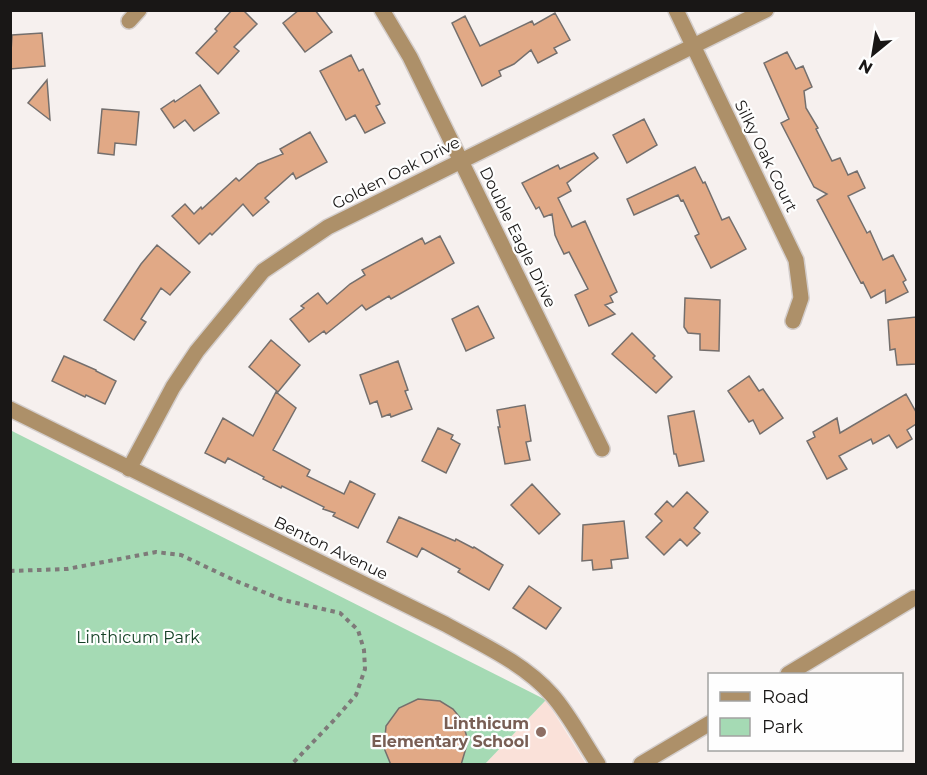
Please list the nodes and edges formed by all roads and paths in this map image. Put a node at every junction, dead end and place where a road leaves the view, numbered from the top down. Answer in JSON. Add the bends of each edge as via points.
{"nodes":[{"id":1,"x":382,"y":10,"type":"edge"},
{"id":2,"x":676,"y":10,"type":"edge"},
{"id":3,"x":766,"y":10,"type":"edge"},
{"id":4,"x":694,"y":46,"type":"junction"},
{"id":5,"x":461,"y":160,"type":"junction"},
{"id":6,"x":793,"y":321,"type":"dead end"},
{"id":7,"x":10,"y":409,"type":"edge"},
{"id":8,"x":602,"y":449,"type":"dead end"},
{"id":9,"x":129,"y":469,"type":"junction"},
{"id":10,"x":10,"y":571,"type":"edge"},
{"id":11,"x":914,"y":598,"type":"dead end"},
{"id":12,"x":792,"y":673,"type":"edge"},
{"id":13,"x":708,"y":724,"type":"edge"},
{"id":14,"x":292,"y":765,"type":"edge"},
{"id":15,"x":598,"y":765,"type":"edge"},
{"id":16,"x":641,"y":765,"type":"edge"}],
"edges":[{"from":1,"to":5,"type":"street","name":"Double Eagle Drive"},
{"from":2,"to":4,"type":"street","name":"Silky Oak Court"},
{"from":3,"to":4,"type":"street","name":"Golden Oak Drive"},
{"from":4,"to":5,"type":"street","name":"Golden Oak Drive"},
{"from":4,"to":6,"type":"street","name":"Silky Oak Court","via":[[796,260],[801,298]]},
{"from":5,"to":8,"type":"street","name":"Double Eagle Drive"},
{"from":5,"to":9,"type":"street","name":"Golden Oak Drive","via":[[328,227],[263,271],[197,351]]},
{"from":7,"to":9,"type":"street","name":"Benton Avenue"},
{"from":9,"to":15,"type":"street","name":"Benton Avenue","via":[[489,648],[527,672],[553,696]]},
{"from":10,"to":14,"type":"path","via":[[67,569],[156,552],[181,555],[283,600],[340,613],[358,630],[365,669],[356,694]]},
{"from":11,"to":12,"type":"street"},
{"from":13,"to":16,"type":"street"}]}
